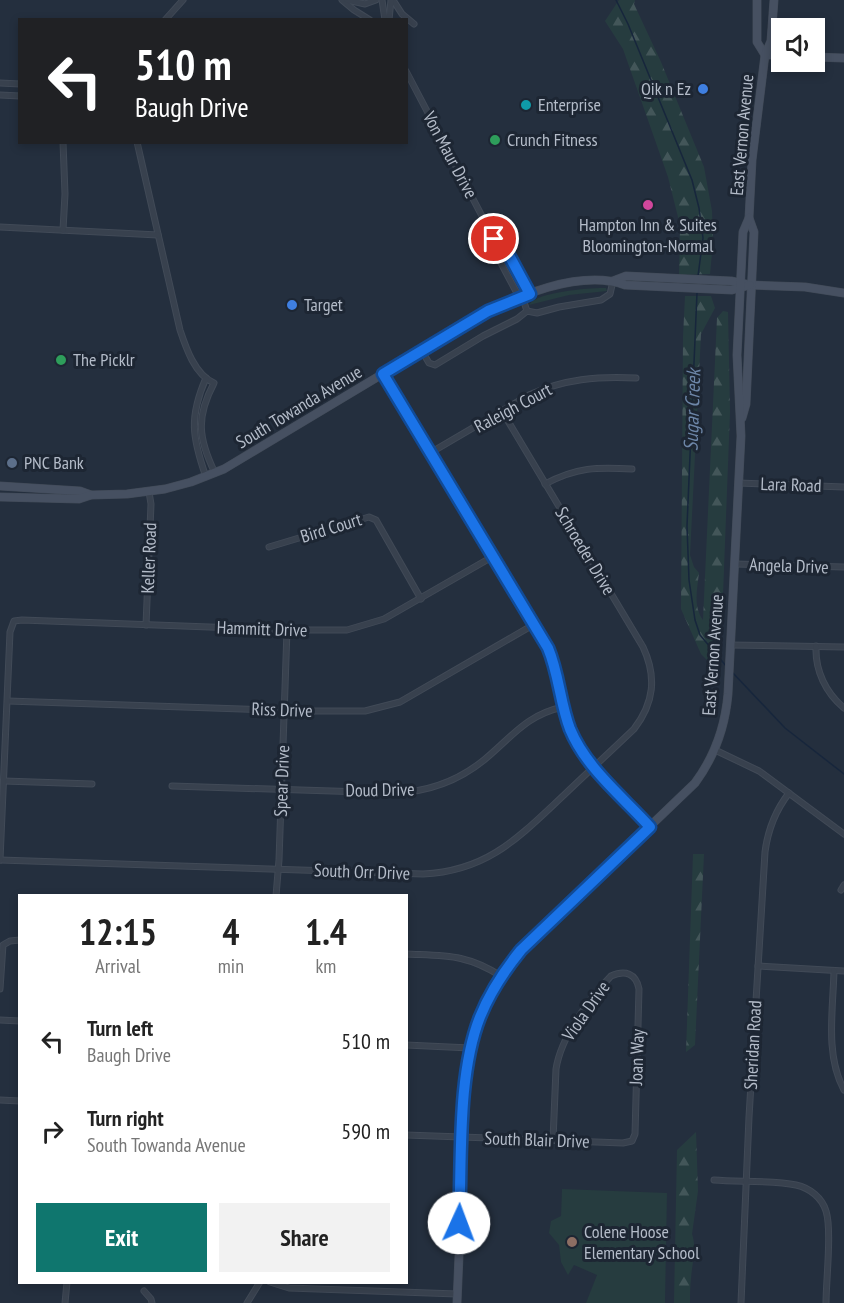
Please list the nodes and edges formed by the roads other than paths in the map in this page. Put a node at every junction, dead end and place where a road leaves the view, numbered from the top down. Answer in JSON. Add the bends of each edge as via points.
{"nodes":[{"id":1,"x":183,"y":0,"type":"edge"},
{"id":2,"x":342,"y":0,"type":"edge"},
{"id":3,"x":347,"y":0,"type":"edge"},
{"id":4,"x":376,"y":0,"type":"edge"},
{"id":5,"x":382,"y":0,"type":"edge"},
{"id":6,"x":392,"y":0,"type":"edge"},
{"id":7,"x":758,"y":0,"type":"edge"},
{"id":8,"x":774,"y":0,"type":"edge"},
{"id":9,"x":167,"y":18,"type":"edge"},
{"id":10,"x":367,"y":18,"type":"edge"},
{"id":11,"x":386,"y":18,"type":"edge"},
{"id":12,"x":388,"y":18,"type":"edge"},
{"id":13,"x":407,"y":18,"type":"edge"},
{"id":14,"x":408,"y":19,"type":"edge"},
{"id":15,"x":414,"y":24,"type":"dead end"},
{"id":16,"x":765,"y":55,"type":"junction"},
{"id":17,"x":771,"y":55,"type":"edge"},
{"id":18,"x":825,"y":57,"type":"edge"},
{"id":19,"x":844,"y":58,"type":"edge"},
{"id":20,"x":408,"y":75,"type":"edge"},
{"id":21,"x":0,"y":83,"type":"edge"},
{"id":22,"x":18,"y":84,"type":"edge"},
{"id":23,"x":0,"y":95,"type":"edge"},
{"id":24,"x":18,"y":96,"type":"edge"},
{"id":25,"x":63,"y":144,"type":"edge"},
{"id":26,"x":137,"y":144,"type":"edge"},
{"id":27,"x":750,"y":218,"type":"junction"},
{"id":28,"x":0,"y":227,"type":"edge"},
{"id":29,"x":63,"y":230,"type":"junction"},
{"id":30,"x":158,"y":235,"type":"junction"},
{"id":31,"x":494,"y":239,"type":"junction"},
{"id":32,"x":613,"y":281,"type":"junction"},
{"id":33,"x":750,"y":285,"type":"junction"},
{"id":34,"x":741,"y":286,"type":"junction"},
{"id":35,"x":844,"y":293,"type":"edge"},
{"id":36,"x":524,"y":296,"type":"junction"},
{"id":37,"x":527,"y":312,"type":"junction"},
{"id":38,"x":422,"y":351,"type":"junction"},
{"id":39,"x":383,"y":374,"type":"junction"},
{"id":40,"x":206,"y":378,"type":"junction"},
{"id":41,"x":636,"y":378,"type":"dead end"},
{"id":42,"x":502,"y":411,"type":"junction"},
{"id":43,"x":741,"y":418,"type":"junction"},
{"id":44,"x":430,"y":453,"type":"junction"},
{"id":45,"x":632,"y":469,"type":"dead end"},
{"id":46,"x":215,"y":473,"type":"junction"},
{"id":47,"x":206,"y":477,"type":"junction"},
{"id":48,"x":739,"y":483,"type":"junction"},
{"id":49,"x":545,"y":484,"type":"junction"},
{"id":50,"x":0,"y":486,"type":"edge"},
{"id":51,"x":844,"y":487,"type":"edge"},
{"id":52,"x":149,"y":492,"type":"junction"},
{"id":53,"x":91,"y":495,"type":"junction"},
{"id":54,"x":0,"y":497,"type":"edge"},
{"id":55,"x":269,"y":548,"type":"dead end"},
{"id":56,"x":492,"y":557,"type":"junction"},
{"id":57,"x":735,"y":564,"type":"junction"},
{"id":58,"x":844,"y":567,"type":"edge"},
{"id":59,"x":421,"y":598,"type":"junction"},
{"id":60,"x":146,"y":625,"type":"junction"},
{"id":61,"x":533,"y":625,"type":"junction"},
{"id":62,"x":287,"y":630,"type":"junction"},
{"id":63,"x":730,"y":646,"type":"junction"},
{"id":64,"x":816,"y":646,"type":"junction"},
{"id":65,"x":844,"y":647,"type":"edge"},
{"id":66,"x":651,"y":695,"type":"joint"},
{"id":67,"x":8,"y":701,"type":"junction"},
{"id":68,"x":563,"y":706,"type":"junction"},
{"id":69,"x":844,"y":708,"type":"edge"},
{"id":70,"x":284,"y":710,"type":"junction"},
{"id":71,"x":715,"y":750,"type":"junction"},
{"id":72,"x":595,"y":767,"type":"junction"},
{"id":73,"x":4,"y":781,"type":"junction"},
{"id":74,"x":92,"y":784,"type":"dead end"},
{"id":75,"x":172,"y":786,"type":"dead end"},
{"id":76,"x":282,"y":790,"type":"junction"},
{"id":77,"x":789,"y":793,"type":"junction"},
{"id":78,"x":650,"y":827,"type":"junction"},
{"id":79,"x":844,"y":834,"type":"edge"},
{"id":80,"x":0,"y":860,"type":"edge"},
{"id":81,"x":279,"y":869,"type":"junction"},
{"id":82,"x":276,"y":894,"type":"edge"},
{"id":83,"x":18,"y":940,"type":"edge"},
{"id":84,"x":408,"y":954,"type":"edge"},
{"id":85,"x":758,"y":966,"type":"junction"},
{"id":86,"x":834,"y":971,"type":"junction"},
{"id":87,"x":844,"y":971,"type":"edge"},
{"id":88,"x":632,"y":975,"type":"joint"},
{"id":89,"x":501,"y":976,"type":"junction"},
{"id":90,"x":0,"y":989,"type":"edge"},
{"id":91,"x":0,"y":1020,"type":"edge"},
{"id":92,"x":18,"y":1021,"type":"edge"},
{"id":93,"x":408,"y":1045,"type":"edge"},
{"id":94,"x":470,"y":1048,"type":"junction"},
{"id":95,"x":844,"y":1090,"type":"edge"},
{"id":96,"x":0,"y":1100,"type":"edge"},
{"id":97,"x":18,"y":1101,"type":"edge"},
{"id":98,"x":408,"y":1135,"type":"edge"},
{"id":99,"x":462,"y":1137,"type":"junction"},
{"id":100,"x":553,"y":1140,"type":"junction"},
{"id":101,"x":632,"y":1141,"type":"joint"},
{"id":102,"x":714,"y":1180,"type":"dead end"},
{"id":103,"x":747,"y":1182,"type":"junction"},
{"id":104,"x":66,"y":1284,"type":"edge"},
{"id":105,"x":259,"y":1284,"type":"edge"},
{"id":106,"x":276,"y":1284,"type":"edge"},
{"id":107,"x":144,"y":1291,"type":"dead end"},
{"id":108,"x":457,"y":1294,"type":"junction"},
{"id":109,"x":65,"y":1303,"type":"edge"},
{"id":110,"x":152,"y":1303,"type":"edge"},
{"id":111,"x":247,"y":1303,"type":"edge"},
{"id":112,"x":457,"y":1303,"type":"edge"},
{"id":113,"x":741,"y":1303,"type":"edge"},
{"id":114,"x":826,"y":1303,"type":"edge"}],
"edges":[{"from":1,"to":9,"type":"street"},
{"from":2,"to":10,"type":"street"},
{"from":3,"to":4,"type":"street","via":[[365,4]]},
{"from":5,"to":11,"type":"street"},
{"from":6,"to":12,"type":"street"},
{"from":6,"to":13,"type":"street"},
{"from":7,"to":16,"type":"main road","name":"East Vernon Avenue","via":[[757,42]]},
{"from":8,"to":16,"type":"main road","name":"East Vernon Avenue","via":[[771,41]]},
{"from":14,"to":15,"type":"street"},
{"from":16,"to":17,"type":"main road"},
{"from":16,"to":27,"type":"main road","name":"East Vernon Avenue","via":[[752,160]]},
{"from":18,"to":19,"type":"main road"},
{"from":20,"to":31,"type":"street","name":"Von Maur Drive"},
{"from":21,"to":22,"type":"street"},
{"from":23,"to":24,"type":"street"},
{"from":25,"to":29,"type":"street"},
{"from":26,"to":30,"type":"street"},
{"from":27,"to":33,"type":"main road","name":"East Vernon Avenue","via":[[754,232]]},
{"from":27,"to":34,"type":"main road","name":"East Vernon Avenue","via":[[743,232]]},
{"from":28,"to":29,"type":"street"},
{"from":29,"to":30,"type":"street"},
{"from":30,"to":40,"type":"street","via":[[180,330],[191,358]]},
{"from":31,"to":36,"type":"street","name":"Von Maur Drive","via":[[494,250]]},
{"from":31,"to":36,"type":"street","name":"Von Maur Drive","via":[[503,244]]},
{"from":32,"to":34,"type":"main road","name":"South Towanda Avenue","via":[[625,285],[732,290]]},
{"from":32,"to":34,"type":"main road","name":"South Towanda Avenue","via":[[626,276],[687,278]]},
{"from":32,"to":36,"type":"main road","name":"South Towanda Avenue","via":[[584,282]]},
{"from":32,"to":37,"type":"street","via":[[610,294],[601,300]]},
{"from":33,"to":34,"type":"main road","name":"South Towanda Avenue"},
{"from":33,"to":35,"type":"main road"},
{"from":33,"to":43,"type":"main road","name":"East Vernon Avenue","via":[[746,404]]},
{"from":34,"to":43,"type":"main road","name":"East Vernon Avenue","via":[[737,378]]},
{"from":36,"to":37,"type":"street"},
{"from":36,"to":38,"type":"main road","name":"South Towanda Avenue","via":[[482,314]]},
{"from":37,"to":38,"type":"street","via":[[435,365],[429,363]]},
{"from":38,"to":39,"type":"main road","name":"South Towanda Avenue"},
{"from":39,"to":44,"type":"street"},
{"from":39,"to":46,"type":"main road","name":"South Towanda Avenue"},
{"from":40,"to":46,"type":"street","via":[[214,383],[203,409],[201,426]]},
{"from":40,"to":47,"type":"street","via":[[193,425]]},
{"from":41,"to":42,"type":"street","name":"Raleigh Court","via":[[568,381],[534,392]]},
{"from":42,"to":44,"type":"street","name":"Raleigh Court"},
{"from":42,"to":49,"type":"street","name":"Schroeder Drive"},
{"from":43,"to":48,"type":"main road","name":"East Vernon Avenue"},
{"from":44,"to":56,"type":"street"},
{"from":45,"to":49,"type":"street","via":[[584,468]]},
{"from":46,"to":47,"type":"main road","name":"South Towanda Avenue"},
{"from":47,"to":52,"type":"main road","name":"South Towanda Avenue"},
{"from":48,"to":51,"type":"street","name":"Lara Road"},
{"from":48,"to":57,"type":"main road","name":"East Vernon Avenue"},
{"from":49,"to":66,"type":"street","name":"Schroeder Drive","via":[[643,647],[652,674]]},
{"from":50,"to":53,"type":"main road","name":"South Towanda Avenue"},
{"from":52,"to":53,"type":"main road","name":"South Towanda Avenue"},
{"from":52,"to":60,"type":"street","name":"Keller Road"},
{"from":53,"to":54,"type":"main road","name":"South Towanda Avenue","via":[[80,499]]},
{"from":55,"to":59,"type":"street","name":"Bird Court","via":[[360,518],[373,518]]},
{"from":56,"to":59,"type":"street","name":"Hammitt Drive"},
{"from":56,"to":61,"type":"street"},
{"from":57,"to":58,"type":"street","name":"Angela Drive"},
{"from":57,"to":63,"type":"main road","name":"East Vernon Avenue"},
{"from":59,"to":62,"type":"street","name":"Hammitt Drive","via":[[366,626],[337,631]]},
{"from":60,"to":62,"type":"street","name":"Hammitt Drive"},
{"from":60,"to":67,"type":"street","name":"Hammitt Drive","via":[[14,621],[10,632]]},
{"from":61,"to":68,"type":"street","via":[[551,657]]},
{"from":61,"to":70,"type":"street","name":"Riss Drive","via":[[400,702],[356,712]]},
{"from":62,"to":70,"type":"street","name":"Spear Drive"},
{"from":63,"to":64,"type":"street"},
{"from":63,"to":71,"type":"main road","name":"East Vernon Avenue","via":[[726,716]]},
{"from":64,"to":65,"type":"street"},
{"from":64,"to":69,"type":"street","via":[[823,682]]},
{"from":66,"to":72,"type":"street","name":"South Orr Drive","via":[[634,729]]},
{"from":67,"to":70,"type":"street","name":"Riss Drive"},
{"from":67,"to":73,"type":"street"},
{"from":68,"to":72,"type":"street","via":[[574,736]]},
{"from":68,"to":76,"type":"street","name":"Doud Drive","via":[[526,721],[479,764],[435,787],[394,793]]},
{"from":70,"to":76,"type":"street","name":"Spear Drive"},
{"from":71,"to":77,"type":"street","via":[[750,765]]},
{"from":71,"to":78,"type":"main road","name":"East Vernon Avenue","via":[[695,783]]},
{"from":72,"to":78,"type":"street"},
{"from":72,"to":81,"type":"street","name":"South Orr Drive","via":[[516,840],[467,867],[423,874]]},
{"from":73,"to":74,"type":"street"},
{"from":73,"to":80,"type":"street"},
{"from":75,"to":76,"type":"street","name":"Doud Drive"},
{"from":76,"to":81,"type":"street","name":"Spear Drive"},
{"from":77,"to":79,"type":"street"},
{"from":77,"to":85,"type":"street","name":"Sheridan Road","via":[[773,819],[767,840]]},
{"from":78,"to":89,"type":"main road","name":"East Vernon Avenue","via":[[533,938]]},
{"from":80,"to":81,"type":"street","name":"South Orr Drive"},
{"from":81,"to":82,"type":"street","name":"Spear Drive"},
{"from":83,"to":90,"type":"street","via":[[5,943],[2,948]]},
{"from":84,"to":89,"type":"street","via":[[466,958]]},
{"from":85,"to":86,"type":"street"},
{"from":85,"to":103,"type":"street","name":"Sheridan Road"},
{"from":86,"to":87,"type":"street"},
{"from":86,"to":95,"type":"street","via":[[833,1054]]},
{"from":88,"to":100,"type":"street","name":"Viola Drive","via":[[611,976],[566,1036],[556,1069]]},
{"from":88,"to":101,"type":"street","name":"Joan Way","via":[[639,989]]},
{"from":89,"to":94,"type":"main road","name":"East Vernon Avenue","via":[[480,1015]]},
{"from":91,"to":92,"type":"street"},
{"from":93,"to":94,"type":"street"},
{"from":94,"to":99,"type":"main road","name":"East Vernon Avenue"},
{"from":96,"to":97,"type":"street"},
{"from":98,"to":99,"type":"street","name":"South Blair Drive"},
{"from":99,"to":100,"type":"street","name":"South Blair Drive"},
{"from":99,"to":108,"type":"main road","name":"East Vernon Avenue"},
{"from":100,"to":101,"type":"street","name":"South Blair Drive"},
{"from":102,"to":103,"type":"street"},
{"from":103,"to":113,"type":"street","name":"Sheridan Road"},
{"from":103,"to":114,"type":"street","via":[[799,1185],[822,1203],[828,1228]]},
{"from":104,"to":109,"type":"street"},
{"from":105,"to":111,"type":"street"},
{"from":106,"to":108,"type":"street","via":[[289,1288]]},
{"from":107,"to":110,"type":"street"},
{"from":108,"to":112,"type":"main road","name":"East Vernon Avenue"}]}
